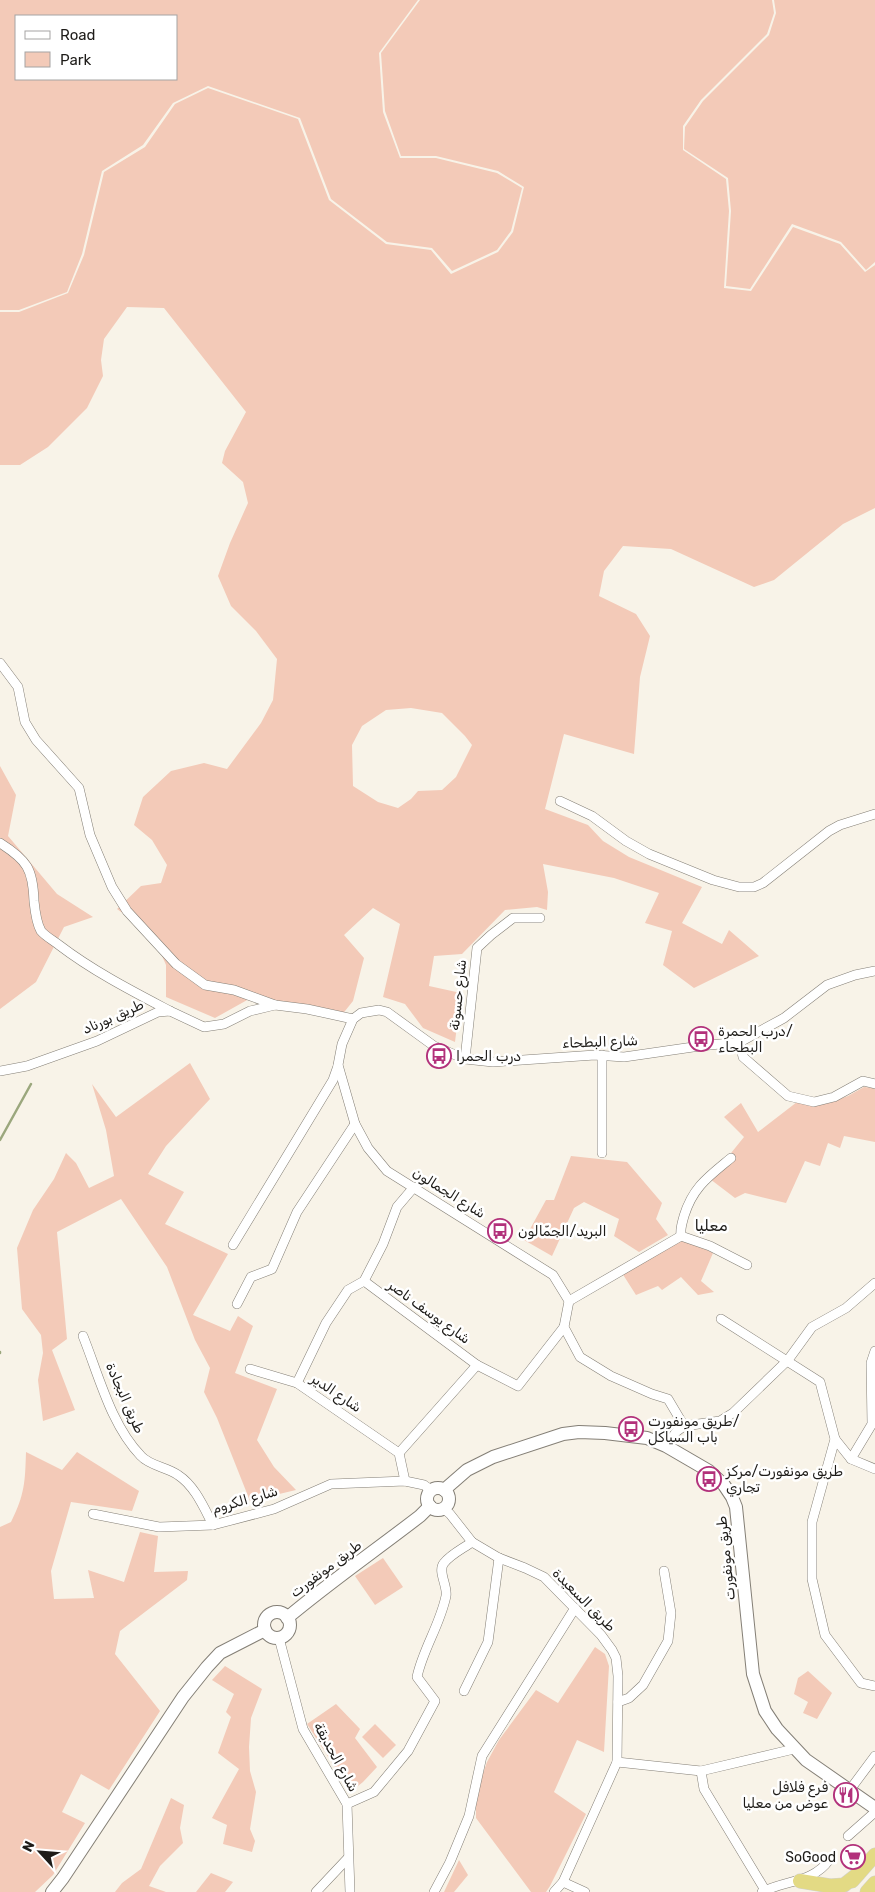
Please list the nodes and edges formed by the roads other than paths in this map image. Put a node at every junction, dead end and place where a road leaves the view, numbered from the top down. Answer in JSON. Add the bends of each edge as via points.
{"nodes":[{"id":1,"x":0,"y":663,"type":"edge"},
{"id":2,"x":560,"y":801,"type":"dead end"},
{"id":3,"x":875,"y":814,"type":"edge"},
{"id":4,"x":0,"y":843,"type":"edge"},
{"id":5,"x":540,"y":918,"type":"dead end"},
{"id":6,"x":875,"y":971,"type":"edge"},
{"id":7,"x":275,"y":1005,"type":"junction"},
{"id":8,"x":170,"y":1011,"type":"junction"},
{"id":9,"x":353,"y":1019,"type":"junction"},
{"id":10,"x":740,"y":1042,"type":"junction"},
{"id":11,"x":602,"y":1055,"type":"junction"},
{"id":12,"x":465,"y":1059,"type":"junction"},
{"id":13,"x":338,"y":1065,"type":"junction"},
{"id":14,"x":0,"y":1071,"type":"edge"},
{"id":15,"x":875,"y":1084,"type":"edge"},
{"id":16,"x":355,"y":1124,"type":"junction"},
{"id":17,"x":602,"y":1153,"type":"dead end"},
{"id":18,"x":731,"y":1158,"type":"dead end"},
{"id":19,"x":414,"y":1187,"type":"junction"},
{"id":20,"x":682,"y":1236,"type":"junction"},
{"id":21,"x":233,"y":1245,"type":"dead end"},
{"id":22,"x":747,"y":1265,"type":"dead end"},
{"id":23,"x":364,"y":1281,"type":"junction"},
{"id":24,"x":875,"y":1283,"type":"edge"},
{"id":25,"x":569,"y":1301,"type":"junction"},
{"id":26,"x":237,"y":1304,"type":"dead end"},
{"id":27,"x":721,"y":1319,"type":"dead end"},
{"id":28,"x":564,"y":1327,"type":"junction"},
{"id":29,"x":83,"y":1336,"type":"dead end"},
{"id":30,"x":875,"y":1351,"type":"edge"},
{"id":31,"x":788,"y":1360,"type":"junction"},
{"id":32,"x":477,"y":1365,"type":"junction"},
{"id":33,"x":250,"y":1369,"type":"dead end"},
{"id":34,"x":297,"y":1383,"type":"junction"},
{"id":35,"x":684,"y":1426,"type":"junction"},
{"id":36,"x":835,"y":1440,"type":"junction"},
{"id":37,"x":666,"y":1446,"type":"junction"},
{"id":38,"x":399,"y":1453,"type":"junction"},
{"id":39,"x":851,"y":1459,"type":"junction"},
{"id":40,"x":875,"y":1468,"type":"edge"},
{"id":41,"x":405,"y":1481,"type":"junction"},
{"id":42,"x":431,"y":1490,"type":"junction"},
{"id":43,"x":444,"y":1490,"type":"junction"},
{"id":44,"x":430,"y":1506,"type":"junction"},
{"id":45,"x":443,"y":1508,"type":"junction"},
{"id":46,"x":93,"y":1514,"type":"dead end"},
{"id":47,"x":213,"y":1525,"type":"junction"},
{"id":48,"x":472,"y":1542,"type":"junction"},
{"id":49,"x":499,"y":1558,"type":"junction"},
{"id":50,"x":664,"y":1572,"type":"dead end"},
{"id":51,"x":575,"y":1608,"type":"junction"},
{"id":52,"x":288,"y":1618,"type":"junction"},
{"id":53,"x":265,"y":1630,"type":"junction"},
{"id":54,"x":279,"y":1638,"type":"junction"},
{"id":55,"x":875,"y":1686,"type":"edge"},
{"id":56,"x":464,"y":1691,"type":"dead end"},
{"id":57,"x":618,"y":1702,"type":"junction"},
{"id":58,"x":794,"y":1749,"type":"junction"},
{"id":59,"x":875,"y":1756,"type":"edge"},
{"id":60,"x":617,"y":1762,"type":"junction"},
{"id":61,"x":701,"y":1771,"type":"junction"},
{"id":62,"x":849,"y":1791,"type":"junction"},
{"id":63,"x":347,"y":1804,"type":"junction"},
{"id":64,"x":872,"y":1809,"type":"edge"},
{"id":65,"x":848,"y":1836,"type":"dead end"},
{"id":66,"x":875,"y":1856,"type":"edge"},
{"id":67,"x":348,"y":1858,"type":"junction"},
{"id":68,"x":829,"y":1860,"type":"dead end"},
{"id":69,"x":858,"y":1874,"type":"junction"},
{"id":70,"x":800,"y":1881,"type":"junction"},
{"id":71,"x":563,"y":1882,"type":"junction"},
{"id":72,"x":875,"y":1884,"type":"edge"},
{"id":73,"x":784,"y":1888,"type":"edge"},
{"id":74,"x":763,"y":1891,"type":"edge"},
{"id":75,"x":52,"y":1892,"type":"edge"},
{"id":76,"x":316,"y":1892,"type":"edge"},
{"id":77,"x":350,"y":1892,"type":"edge"},
{"id":78,"x":434,"y":1892,"type":"edge"},
{"id":79,"x":554,"y":1892,"type":"edge"},
{"id":80,"x":585,"y":1892,"type":"edge"},
{"id":81,"x":812,"y":1892,"type":"edge"},
{"id":82,"x":841,"y":1892,"type":"edge"},
{"id":83,"x":867,"y":1892,"type":"edge"}],
"edges":[{"from":1,"to":7,"type":"street","via":[[18,687],[25,722],[36,740],[79,788],[90,835],[112,887],[127,911],[176,964],[205,985],[234,990]]},
{"from":2,"to":3,"type":"street","via":[[592,816],[649,854],[739,887],[763,883],[829,831]]},
{"from":4,"to":8,"type":"street","via":[[19,855],[30,872],[35,914],[42,932],[80,960]]},
{"from":5,"to":12,"type":"street","name":"شارع حسونة","via":[[513,918],[477,948]]},
{"from":6,"to":10,"type":"street","name":"شارع البطحاء","via":[[827,985],[784,1018]]},
{"from":7,"to":8,"type":"street","via":[[250,1011],[224,1024],[204,1027]]},
{"from":7,"to":9,"type":"street"},
{"from":8,"to":14,"type":"street","name":"طريق بورناد","via":[[158,1012],[88,1044],[27,1066]]},
{"from":9,"to":12,"type":"street","name":"شارع البطحاء","via":[[366,1011],[388,1012],[434,1046]]},
{"from":9,"to":13,"type":"street","name":"شارع الجمالون","via":[[342,1044]]},
{"from":10,"to":11,"type":"street","name":"شارع البطحاء","via":[[624,1057]]},
{"from":10,"to":15,"type":"street","via":[[743,1057],[788,1096],[814,1102],[834,1097],[863,1081]]},
{"from":11,"to":12,"type":"street","name":"شارع البطحاء","via":[[493,1062]]},
{"from":11,"to":17,"type":"street"},
{"from":13,"to":16,"type":"street","name":"شارع الجمالون"},
{"from":13,"to":21,"type":"street","via":[[333,1080]]},
{"from":16,"to":19,"type":"street","name":"شارع الجمالون","via":[[387,1172]]},
{"from":16,"to":26,"type":"street","via":[[296,1212],[272,1270],[251,1277]]},
{"from":18,"to":20,"type":"street","via":[[700,1185],[689,1200],[680,1229]]},
{"from":19,"to":23,"type":"street","via":[[397,1207]]},
{"from":19,"to":25,"type":"street","name":"شارع الجمالون","via":[[554,1275]]},
{"from":20,"to":22,"type":"street"},
{"from":20,"to":25,"type":"street"},
{"from":23,"to":32,"type":"street","name":"شارع يوسف ناصر"},
{"from":23,"to":34,"type":"street","via":[[348,1290],[326,1323]]},
{"from":24,"to":31,"type":"street","via":[[846,1308],[812,1327]]},
{"from":25,"to":28,"type":"street"},
{"from":27,"to":31,"type":"street"},
{"from":28,"to":32,"type":"street","name":"شارع يوسف ناصر","via":[[518,1386]]},
{"from":28,"to":35,"type":"street","via":[[580,1357],[611,1376],[668,1399]]},
{"from":29,"to":47,"type":"street","name":"طريق البجادة","via":[[126,1440],[143,1458],[179,1475],[198,1496]]},
{"from":30,"to":39,"type":"street","via":[[871,1363],[872,1424]]},
{"from":31,"to":35,"type":"street","via":[[733,1413],[720,1421]]},
{"from":31,"to":36,"type":"street","via":[[820,1382]]},
{"from":32,"to":38,"type":"street"},
{"from":33,"to":34,"type":"street","name":"شارع الدير"},
{"from":34,"to":38,"type":"street","name":"شارع الدير"},
{"from":35,"to":37,"type":"street"},
{"from":36,"to":39,"type":"street"},
{"from":36,"to":55,"type":"street","via":[[812,1522],[812,1579],[825,1635],[861,1683]]},
{"from":37,"to":43,"type":"main road","name":"طريق مونفورت","via":[[647,1438],[605,1433],[563,1434],[493,1457],[467,1470]]},
{"from":37,"to":58,"type":"main road","name":"طريق مونفورت","via":[[709,1471],[732,1497],[736,1507],[753,1674],[765,1711]]},
{"from":38,"to":41,"type":"street"},
{"from":39,"to":40,"type":"street"},
{"from":41,"to":42,"type":"street","name":"شارع الكروم"},
{"from":41,"to":47,"type":"street","name":"شارع الكروم","via":[[331,1484],[274,1509]]},
{"from":42,"to":43,"type":"main road"},
{"from":42,"to":44,"type":"main road","via":[[427,1496]]},
{"from":43,"to":45,"type":"main road","via":[[448,1499]]},
{"from":44,"to":45,"type":"main road"},
{"from":44,"to":52,"type":"main road","name":"طريق مونفورت"},
{"from":45,"to":48,"type":"street","name":"طريق السعيدة"},
{"from":46,"to":47,"type":"street","name":"شارع الكروم","via":[[160,1527]]},
{"from":48,"to":49,"type":"street","name":"طريق السعيدة"},
{"from":48,"to":63,"type":"street","via":[[444,1562],[441,1568],[447,1594],[417,1677],[435,1701],[408,1751],[374,1792]]},
{"from":49,"to":51,"type":"street","name":"طريق السعيدة","via":[[544,1577]]},
{"from":49,"to":56,"type":"street","via":[[488,1642]]},
{"from":50,"to":57,"type":"street","via":[[671,1614],[668,1640],[643,1686],[630,1698]]},
{"from":51,"to":57,"type":"street","name":"طريق السعيدة","via":[[616,1658]]},
{"from":51,"to":78,"type":"street","via":[[482,1756],[469,1816]]},
{"from":52,"to":53,"type":"main road","via":[[277,1612],[269,1615]]},
{"from":52,"to":54,"type":"main road","via":[[289,1630]]},
{"from":53,"to":54,"type":"main road","via":[[270,1636]]},
{"from":53,"to":75,"type":"main road","via":[[220,1653],[207,1667],[183,1697]]},
{"from":54,"to":63,"type":"street","name":"شارع الحديقة","via":[[303,1729]]},
{"from":57,"to":60,"type":"street","name":"طريق السعيدة"},
{"from":58,"to":61,"type":"street"},
{"from":58,"to":62,"type":"main road","name":"طريق مونفورت"},
{"from":59,"to":62,"type":"street"},
{"from":60,"to":61,"type":"street"},
{"from":60,"to":71,"type":"street","name":"طريق السعيدة"},
{"from":61,"to":74,"type":"street","via":[[704,1789]]},
{"from":62,"to":64,"type":"main road","name":"طريق مونفورت"},
{"from":63,"to":67,"type":"street","name":"شارع الحديقة"},
{"from":64,"to":65,"type":"street"},
{"from":66,"to":69,"type":"highway"},
{"from":67,"to":76,"type":"street"},
{"from":67,"to":77,"type":"street","name":"شارع الحديقة"},
{"from":68,"to":70,"type":"street","via":[[823,1869]]},
{"from":69,"to":70,"type":"highway","via":[[844,1885],[837,1886]]},
{"from":69,"to":82,"type":"highway"},
{"from":70,"to":73,"type":"street"},
{"from":70,"to":81,"type":"highway"},
{"from":71,"to":79,"type":"street","name":"طريق السعيدة"},
{"from":71,"to":80,"type":"street"},
{"from":72,"to":83,"type":"highway"},
{"from":73,"to":74,"type":"street"}]}
